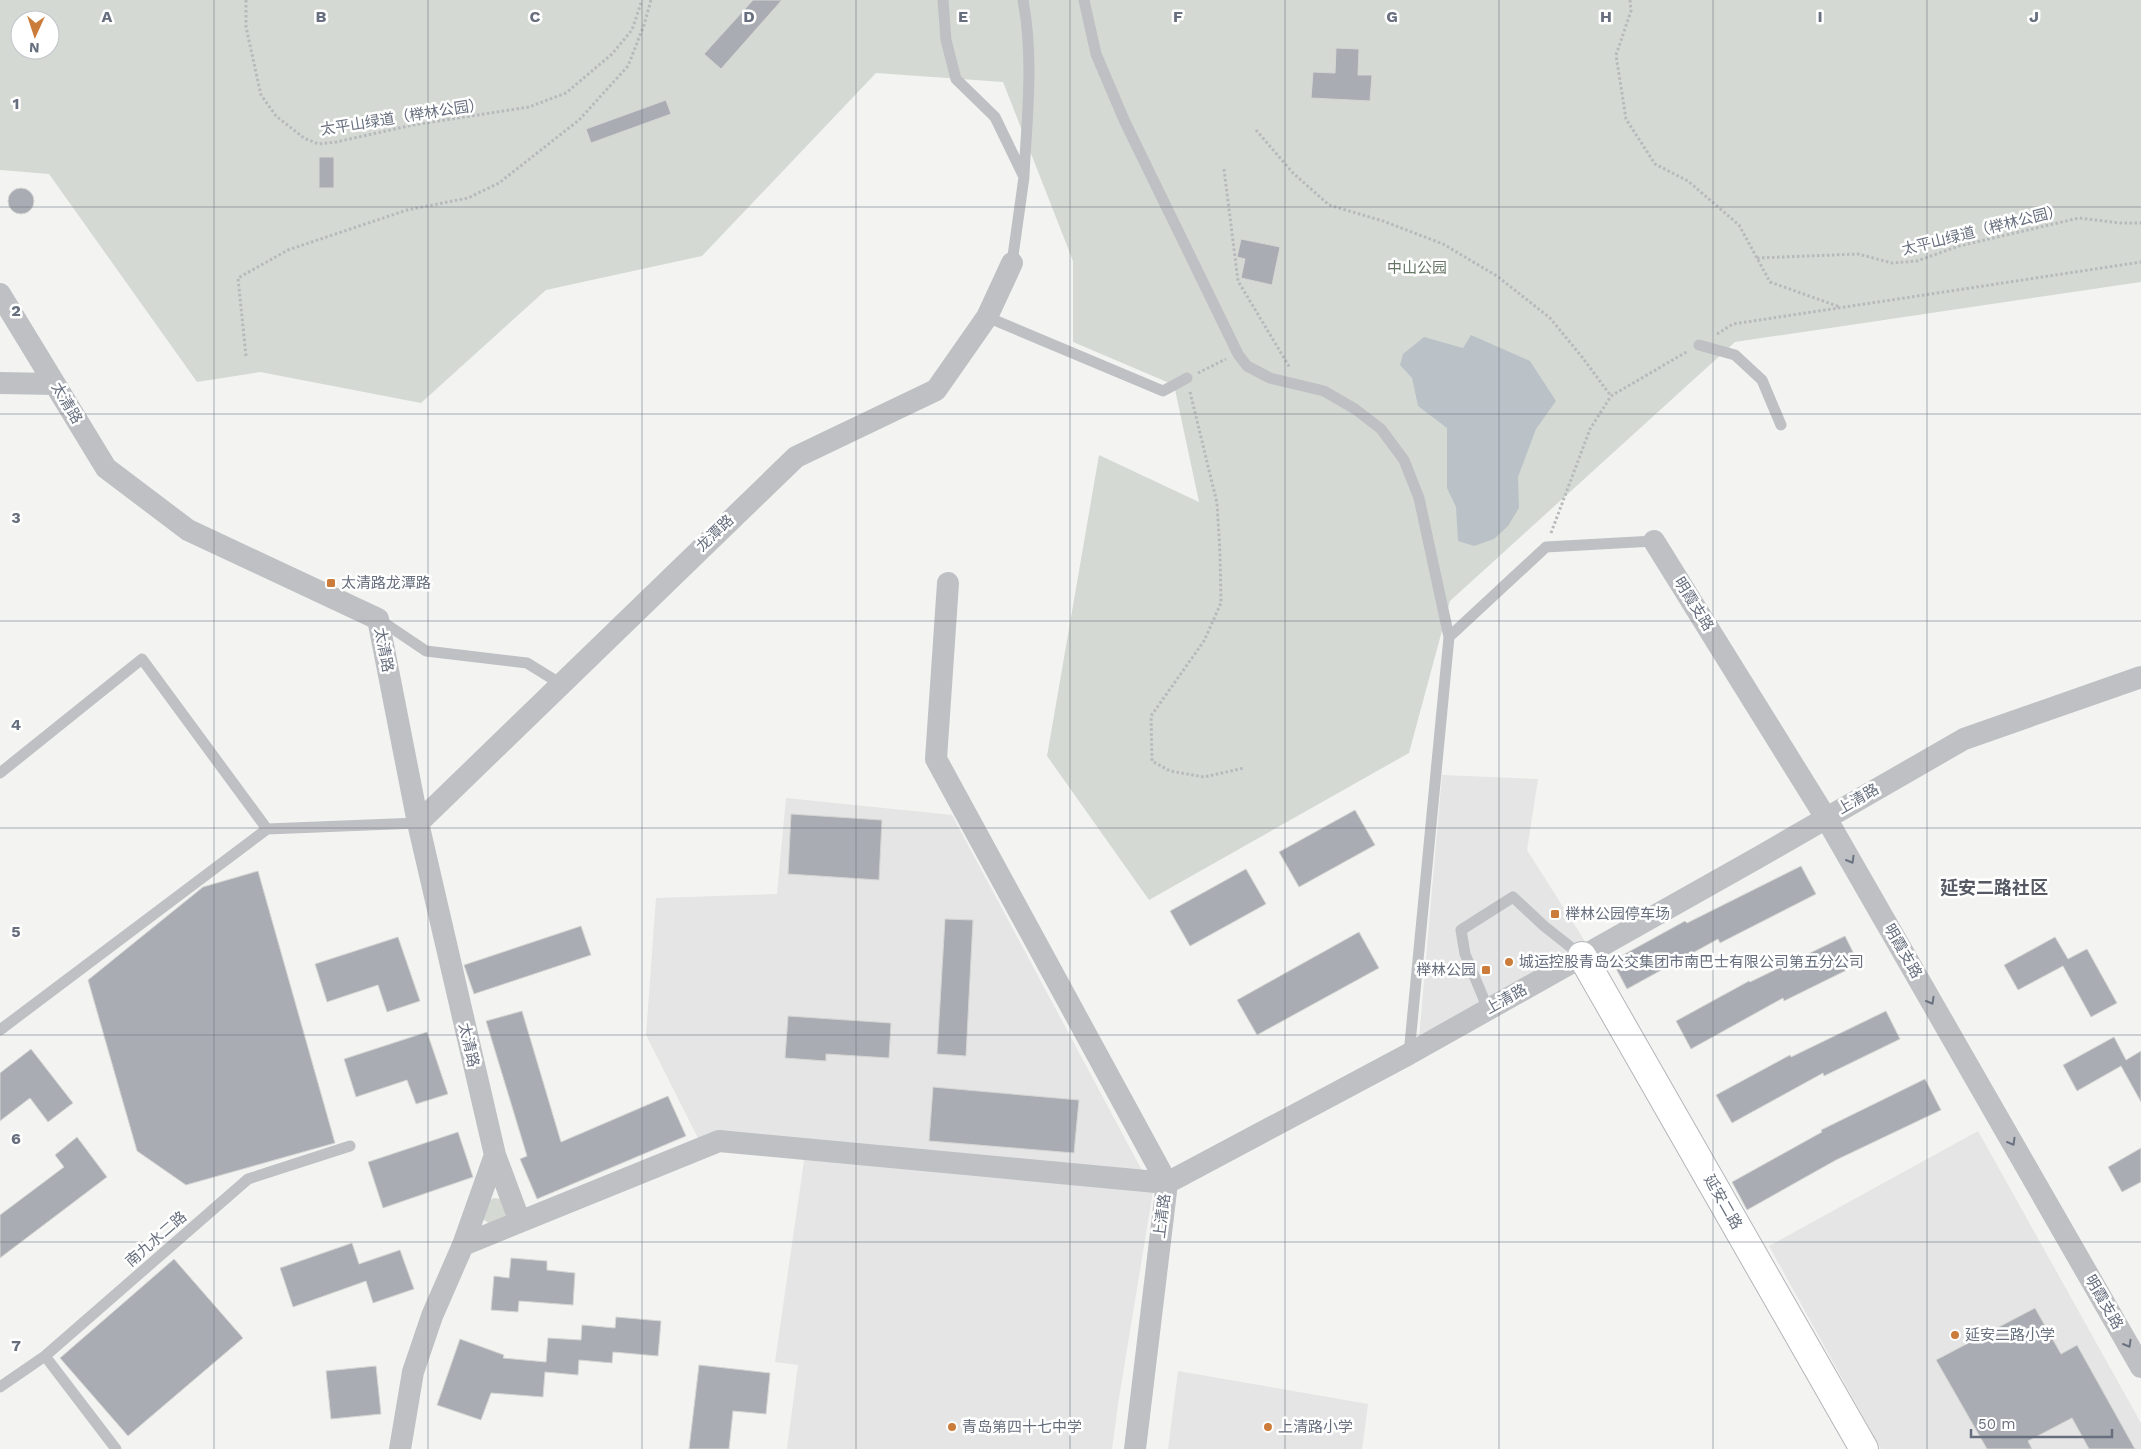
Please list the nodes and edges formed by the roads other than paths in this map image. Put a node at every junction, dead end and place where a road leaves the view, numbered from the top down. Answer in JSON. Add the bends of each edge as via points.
{"nodes":[{"id":1,"x":943,"y":0,"type":"edge"},
{"id":2,"x":1023,"y":0,"type":"edge"},
{"id":3,"x":1084,"y":0,"type":"edge"},
{"id":4,"x":1024,"y":177,"type":"junction"},
{"id":5,"x":1012,"y":263,"type":"joint"},
{"id":6,"x":0,"y":294,"type":"edge"},
{"id":7,"x":987,"y":317,"type":"junction"},
{"id":8,"x":1699,"y":345,"type":"road end"},
{"id":9,"x":1187,"y":378,"type":"road end"},
{"id":10,"x":0,"y":383,"type":"edge"},
{"id":11,"x":55,"y":384,"type":"junction"},
{"id":12,"x":1782,"y":425,"type":"dead end"},
{"id":13,"x":1654,"y":541,"type":"joint"},
{"id":14,"x":948,"y":583,"type":"dead end"},
{"id":15,"x":378,"y":619,"type":"junction"},
{"id":16,"x":1449,"y":637,"type":"junction"},
{"id":17,"x":2141,"y":677,"type":"edge"},
{"id":18,"x":561,"y":684,"type":"junction"},
{"id":19,"x":0,"y":773,"type":"edge"},
{"id":20,"x":1826,"y":818,"type":"junction"},
{"id":21,"x":418,"y":823,"type":"junction"},
{"id":22,"x":266,"y":829,"type":"junction"},
{"id":23,"x":1582,"y":956,"type":"junction"},
{"id":24,"x":1488,"y":1008,"type":"junction"},
{"id":25,"x":0,"y":1030,"type":"edge"},
{"id":26,"x":1409,"y":1054,"type":"junction"},
{"id":27,"x":350,"y":1146,"type":"dead end"},
{"id":28,"x":495,"y":1155,"type":"junction"},
{"id":29,"x":1166,"y":1183,"type":"junction"},
{"id":30,"x":520,"y":1222,"type":"junction"},
{"id":31,"x":463,"y":1245,"type":"junction"},
{"id":32,"x":44,"y":1356,"type":"junction"},
{"id":33,"x":2141,"y":1367,"type":"edge"},
{"id":34,"x":0,"y":1387,"type":"edge"},
{"id":35,"x":116,"y":1449,"type":"edge"},
{"id":36,"x":400,"y":1449,"type":"edge"},
{"id":37,"x":1135,"y":1449,"type":"edge"},
{"id":38,"x":1864,"y":1449,"type":"edge"}],
"edges":[{"from":1,"to":4,"type":"lane","via":[[946,40],[956,79],[995,117]]},
{"from":2,"to":4,"type":"lane","via":[[1029,30],[1030,78]]},
{"from":3,"to":16,"type":"lane","via":[[1096,54],[1125,122],[1238,354],[1247,366],[1270,378],[1324,391],[1355,409],[1381,429],[1404,460],[1419,498]]},
{"from":4,"to":5,"type":"lane"},
{"from":5,"to":7,"type":"street","name":"龙潭路"},
{"from":6,"to":11,"type":"street","name":"太清路"},
{"from":7,"to":9,"type":"lane","via":[[1163,391]]},
{"from":7,"to":18,"type":"street","name":"龙潭路","via":[[936,390],[796,457]]},
{"from":8,"to":12,"type":"lane","via":[[1735,356],[1762,380]]},
{"from":10,"to":11,"type":"street"},
{"from":11,"to":15,"type":"street","name":"太清路","via":[[106,468],[188,530]]},
{"from":13,"to":16,"type":"lane","via":[[1546,547]]},
{"from":13,"to":20,"type":"street","name":"明霞支路"},
{"from":14,"to":29,"type":"street","via":[[936,759]]},
{"from":15,"to":18,"type":"lane","via":[[426,651],[528,663]]},
{"from":15,"to":21,"type":"street","name":"太清路"},
{"from":16,"to":26,"type":"lane"},
{"from":17,"to":20,"type":"street","name":"上清路","via":[[1964,739]]},
{"from":18,"to":21,"type":"street","name":"龙潭路"},
{"from":19,"to":22,"type":"lane","via":[[142,658]]},
{"from":20,"to":23,"type":"street","name":"上清路"},
{"from":20,"to":33,"type":"street","name":"明霞支路","one_way":true},
{"from":21,"to":22,"type":"lane"},
{"from":21,"to":28,"type":"street","name":"太清路"},
{"from":22,"to":25,"type":"lane"},
{"from":23,"to":24,"type":"street","name":"上清路"},
{"from":23,"to":24,"type":"lane","via":[[1513,897],[1461,930],[1465,954]]},
{"from":23,"to":38,"type":"street","name":"延安二路"},
{"from":24,"to":26,"type":"street","name":"上清路"},
{"from":26,"to":29,"type":"street","name":"上清路"},
{"from":27,"to":32,"type":"lane","name":"南九水二路","via":[[248,1178]]},
{"from":28,"to":30,"type":"street","name":"太清路"},
{"from":28,"to":31,"type":"street"},
{"from":29,"to":30,"type":"street","via":[[719,1141]]},
{"from":29,"to":37,"type":"street","name":"上清路"},
{"from":30,"to":31,"type":"street"},
{"from":31,"to":36,"type":"street","via":[[432,1316],[413,1372]]},
{"from":32,"to":34,"type":"lane","name":"南九水二路"},
{"from":32,"to":35,"type":"lane"}]}
